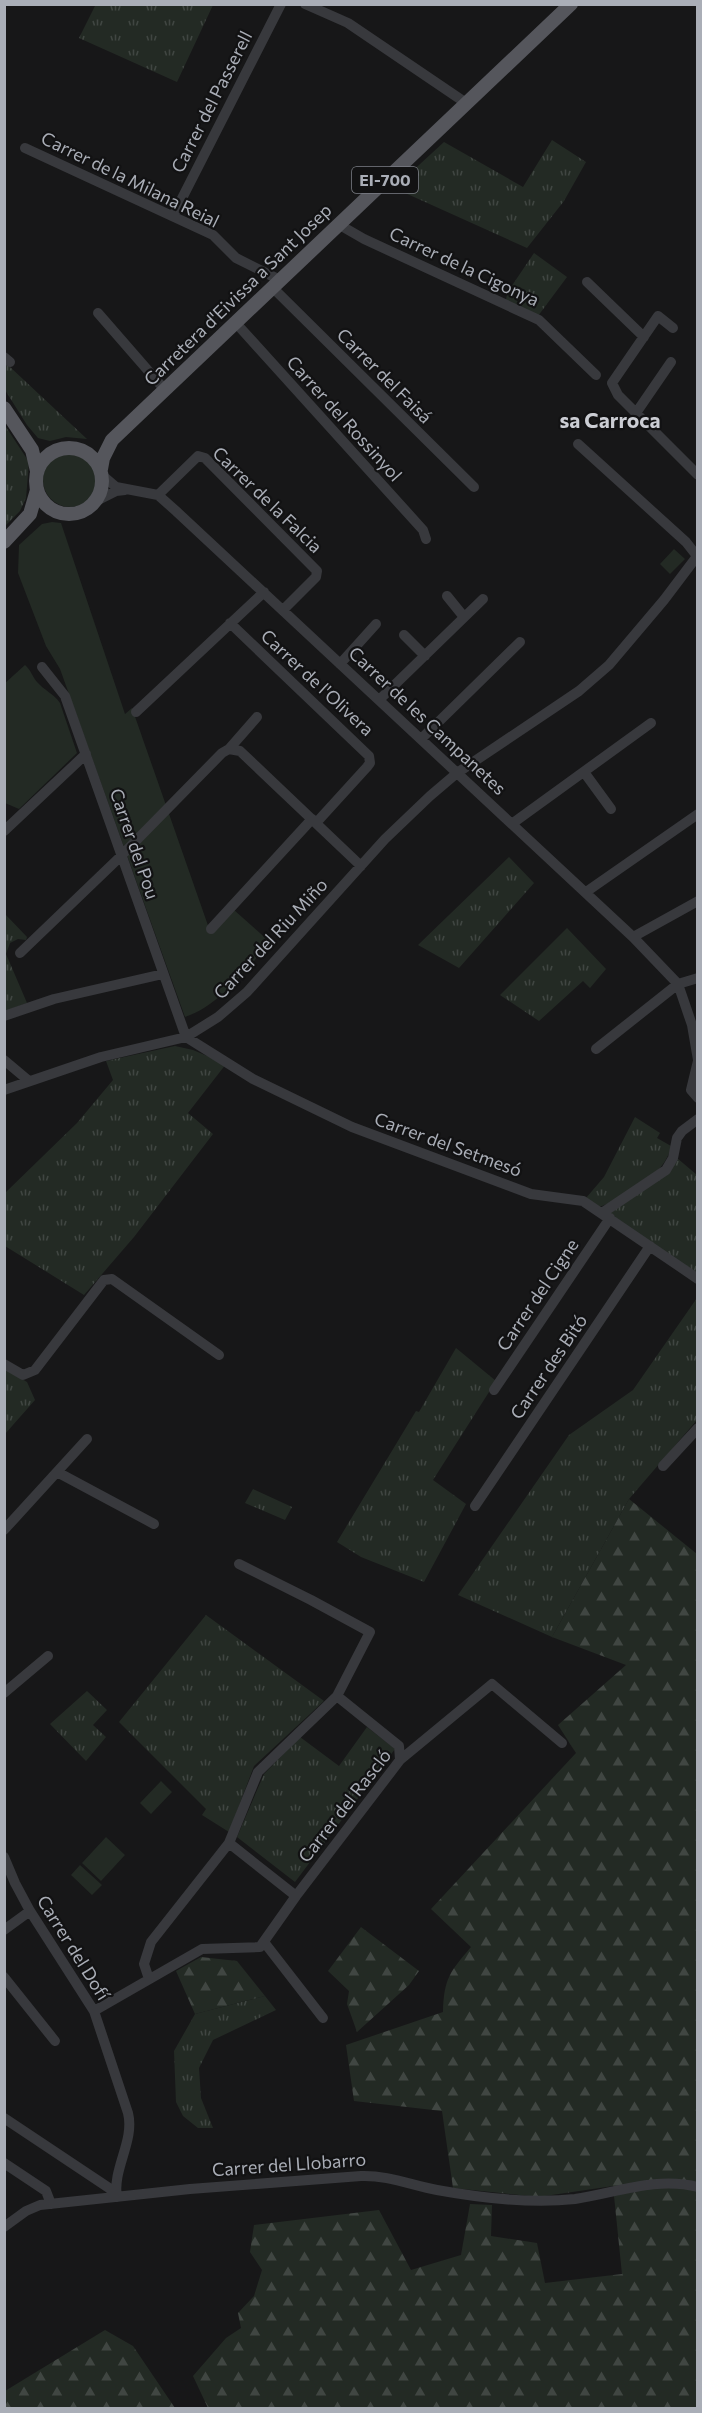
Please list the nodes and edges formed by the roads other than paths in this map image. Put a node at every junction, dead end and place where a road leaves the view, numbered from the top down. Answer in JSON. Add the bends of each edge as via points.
{"nodes":[{"id":1,"x":281,"y":4,"type":"edge"},
{"id":2,"x":305,"y":4,"type":"edge"},
{"id":3,"x":571,"y":4,"type":"edge"},
{"id":4,"x":466,"y":103,"type":"junction"},
{"id":5,"x":25,"y":148,"type":"dead end"},
{"id":6,"x":173,"y":216,"type":"junction"},
{"id":7,"x":338,"y":224,"type":"junction"},
{"id":8,"x":586,"y":282,"type":"dead end"},
{"id":9,"x":276,"y":283,"type":"junction"},
{"id":10,"x":98,"y":313,"type":"dead end"},
{"id":11,"x":235,"y":322,"type":"junction"},
{"id":12,"x":673,"y":327,"type":"dead end"},
{"id":13,"x":644,"y":337,"type":"junction"},
{"id":14,"x":671,"y":362,"type":"dead end"},
{"id":15,"x":596,"y":375,"type":"dead end"},
{"id":16,"x":165,"y":390,"type":"junction"},
{"id":17,"x":4,"y":408,"type":"edge"},
{"id":18,"x":636,"y":413,"type":"junction"},
{"id":19,"x":23,"y":436,"type":"junction"},
{"id":20,"x":112,"y":440,"type":"junction"},
{"id":21,"x":578,"y":444,"type":"dead end"},
{"id":22,"x":60,"y":449,"type":"junction"},
{"id":23,"x":80,"y":449,"type":"junction"},
{"id":24,"x":37,"y":471,"type":"junction"},
{"id":25,"x":101,"y":472,"type":"junction"},
{"id":26,"x":698,"y":476,"type":"edge"},
{"id":27,"x":474,"y":487,"type":"dead end"},
{"id":28,"x":37,"y":490,"type":"junction"},
{"id":29,"x":126,"y":490,"type":"junction"},
{"id":30,"x":158,"y":495,"type":"junction"},
{"id":31,"x":96,"y":501,"type":"junction"},
{"id":32,"x":59,"y":513,"type":"junction"},
{"id":33,"x":21,"y":526,"type":"junction"},
{"id":34,"x":426,"y":539,"type":"dead end"},
{"id":35,"x":4,"y":542,"type":"edge"},
{"id":36,"x":696,"y":559,"type":"edge"},
{"id":37,"x":264,"y":592,"type":"junction"},
{"id":38,"x":447,"y":596,"type":"dead end"},
{"id":39,"x":483,"y":599,"type":"dead end"},
{"id":40,"x":283,"y":610,"type":"junction"},
{"id":41,"x":464,"y":617,"type":"junction"},
{"id":42,"x":230,"y":623,"type":"junction"},
{"id":43,"x":376,"y":624,"type":"dead end"},
{"id":44,"x":404,"y":635,"type":"dead end"},
{"id":45,"x":520,"y":642,"type":"dead end"},
{"id":46,"x":425,"y":656,"type":"junction"},
{"id":47,"x":340,"y":664,"type":"junction"},
{"id":48,"x":42,"y":667,"type":"dead end"},
{"id":49,"x":379,"y":700,"type":"junction"},
{"id":50,"x":136,"y":712,"type":"dead end"},
{"id":51,"x":257,"y":717,"type":"dead end"},
{"id":52,"x":651,"y":723,"type":"dead end"},
{"id":53,"x":421,"y":739,"type":"junction"},
{"id":54,"x":229,"y":749,"type":"junction"},
{"id":55,"x":86,"y":754,"type":"junction"},
{"id":56,"x":584,"y":772,"type":"junction"},
{"id":57,"x":457,"y":773,"type":"junction"},
{"id":58,"x":611,"y":809,"type":"dead end"},
{"id":59,"x":698,"y":814,"type":"edge"},
{"id":60,"x":314,"y":821,"type":"junction"},
{"id":61,"x":513,"y":823,"type":"junction"},
{"id":62,"x":4,"y":831,"type":"edge"},
{"id":63,"x":120,"y":857,"type":"junction"},
{"id":64,"x":361,"y":866,"type":"junction"},
{"id":65,"x":586,"y":892,"type":"junction"},
{"id":66,"x":698,"y":901,"type":"edge"},
{"id":67,"x":210,"y":929,"type":"dead end"},
{"id":68,"x":633,"y":936,"type":"junction"},
{"id":69,"x":20,"y":953,"type":"dead end"},
{"id":70,"x":163,"y":974,"type":"junction"},
{"id":71,"x":698,"y":978,"type":"edge"},
{"id":72,"x":678,"y":984,"type":"junction"},
{"id":73,"x":4,"y":1016,"type":"edge"},
{"id":74,"x":186,"y":1037,"type":"junction"},
{"id":75,"x":596,"y":1049,"type":"dead end"},
{"id":76,"x":4,"y":1060,"type":"edge"},
{"id":77,"x":698,"y":1061,"type":"edge"},
{"id":78,"x":29,"y":1081,"type":"junction"},
{"id":79,"x":4,"y":1090,"type":"edge"},
{"id":80,"x":698,"y":1098,"type":"edge"},
{"id":81,"x":698,"y":1119,"type":"edge"},
{"id":82,"x":606,"y":1215,"type":"junction"},
{"id":83,"x":650,"y":1246,"type":"junction"},
{"id":84,"x":698,"y":1279,"type":"edge"},
{"id":85,"x":219,"y":1355,"type":"dead end"},
{"id":86,"x":4,"y":1364,"type":"edge"},
{"id":87,"x":494,"y":1390,"type":"dead end"},
{"id":88,"x":698,"y":1428,"type":"edge"},
{"id":89,"x":87,"y":1439,"type":"dead end"},
{"id":90,"x":663,"y":1466,"type":"dead end"},
{"id":91,"x":57,"y":1472,"type":"junction"},
{"id":92,"x":475,"y":1506,"type":"dead end"},
{"id":93,"x":154,"y":1524,"type":"dead end"},
{"id":94,"x":4,"y":1530,"type":"edge"},
{"id":95,"x":239,"y":1564,"type":"dead end"},
{"id":96,"x":48,"y":1656,"type":"dead end"},
{"id":97,"x":4,"y":1693,"type":"edge"},
{"id":98,"x":337,"y":1696,"type":"junction"},
{"id":99,"x":562,"y":1743,"type":"dead end"},
{"id":100,"x":400,"y":1760,"type":"junction"},
{"id":101,"x":229,"y":1843,"type":"junction"},
{"id":102,"x":4,"y":1857,"type":"edge"},
{"id":103,"x":296,"y":1896,"type":"junction"},
{"id":104,"x":30,"y":1911,"type":"junction"},
{"id":105,"x":4,"y":1930,"type":"edge"},
{"id":106,"x":264,"y":1942,"type":"junction"},
{"id":107,"x":4,"y":1977,"type":"edge"},
{"id":108,"x":149,"y":1979,"type":"junction"},
{"id":109,"x":94,"y":2011,"type":"junction"},
{"id":110,"x":323,"y":2018,"type":"dead end"},
{"id":111,"x":56,"y":2041,"type":"dead end"},
{"id":112,"x":4,"y":2118,"type":"edge"},
{"id":113,"x":4,"y":2163,"type":"edge"},
{"id":114,"x":698,"y":2187,"type":"edge"},
{"id":115,"x":117,"y":2197,"type":"junction"},
{"id":116,"x":51,"y":2204,"type":"junction"},
{"id":117,"x":4,"y":2227,"type":"edge"}],
"edges":[{"from":1,"to":6,"type":"street","name":"Carrer del Passerell"},
{"from":2,"to":4,"type":"street","via":[[348,23]]},
{"from":3,"to":4,"type":"main road","name":"Carretera d'Eivissa a Sant Josep","number":"EI-700"},
{"from":4,"to":7,"type":"main road","name":"Carretera d'Eivissa a Sant Josep","number":"EI-700"},
{"from":5,"to":6,"type":"street","name":"Carrer de la Milana Reial"},
{"from":6,"to":9,"type":"street","name":"Carrer de la Milana Reial","via":[[213,235],[236,258]]},
{"from":7,"to":9,"type":"main road","name":"Carretera d'Eivissa a Sant Josep","number":"EI-700"},
{"from":7,"to":15,"type":"street","name":"Carrer de la Cigonya","via":[[539,320]]},
{"from":8,"to":13,"type":"street"},
{"from":9,"to":11,"type":"main road","name":"Carretera d'Eivissa a Sant Josep","number":"EI-700"},
{"from":9,"to":27,"type":"street","name":"Carrer del Faisá"},
{"from":10,"to":16,"type":"street"},
{"from":11,"to":16,"type":"main road","name":"Carretera d'Eivissa a Sant Josep","number":"EI-700"},
{"from":11,"to":34,"type":"street","name":"Carrer del Rossinyol","via":[[423,530]]},
{"from":12,"to":13,"type":"street","via":[[658,316]]},
{"from":13,"to":18,"type":"street","via":[[612,383]]},
{"from":14,"to":18,"type":"street"},
{"from":16,"to":20,"type":"main road","name":"Carretera d'Eivissa a Sant Josep","number":"EI-700"},
{"from":17,"to":19,"type":"main road"},
{"from":18,"to":26,"type":"street"},
{"from":19,"to":22,"type":"main road","via":[[46,448]]},
{"from":19,"to":24,"type":"main road","via":[[34,454]]},
{"from":20,"to":23,"type":"main road","name":"Carretera d'Eivissa a Sant Josep","number":"EI-700"},
{"from":20,"to":25,"type":"main road","name":"Carretera d'Eivissa a Sant Josep","number":"EI-700"},
{"from":21,"to":36,"type":"street","via":[[686,542]]},
{"from":22,"to":23,"type":"main road","number":"EI-700"},
{"from":22,"to":24,"type":"main road","via":[[44,459]]},
{"from":23,"to":25,"type":"main road","via":[[92,457]]},
{"from":24,"to":28,"type":"main road"},
{"from":25,"to":29,"type":"street"},
{"from":25,"to":31,"type":"main road","number":"EI-700","via":[[102,486]]},
{"from":28,"to":32,"type":"main road","via":[[43,502]]},
{"from":28,"to":33,"type":"main road","via":[[33,509]]},
{"from":29,"to":30,"type":"street"},
{"from":29,"to":31,"type":"street"},
{"from":30,"to":37,"type":"street","name":"Carrer de les Campanetes"},
{"from":30,"to":40,"type":"street","name":"Carrer de la Falcia","via":[[198,456],[204,458],[317,572]]},
{"from":31,"to":32,"type":"main road","via":[[82,512]]},
{"from":32,"to":33,"type":"main road","via":[[41,515]]},
{"from":33,"to":35,"type":"main road"},
{"from":36,"to":57,"type":"street","name":"Carrer del Riu Miño","via":[[602,671],[579,691]]},
{"from":37,"to":40,"type":"street","name":"Carrer de les Campanetes"},
{"from":37,"to":42,"type":"street"},
{"from":38,"to":41,"type":"street"},
{"from":39,"to":41,"type":"street"},
{"from":40,"to":47,"type":"street","name":"Carrer de les Campanetes"},
{"from":41,"to":46,"type":"street"},
{"from":42,"to":50,"type":"street"},
{"from":42,"to":60,"type":"street","name":"Carrer de l'Olivera","via":[[369,756],[367,767]]},
{"from":43,"to":47,"type":"street"},
{"from":44,"to":46,"type":"street"},
{"from":45,"to":53,"type":"street"},
{"from":46,"to":49,"type":"street"},
{"from":47,"to":49,"type":"street","name":"Carrer de les Campanetes"},
{"from":48,"to":55,"type":"street","name":"Carrer del Pou","via":[[65,696]]},
{"from":49,"to":53,"type":"street","name":"Carrer de les Campanetes"},
{"from":51,"to":54,"type":"street"},
{"from":52,"to":56,"type":"street"},
{"from":53,"to":57,"type":"street","name":"Carrer de les Campanetes"},
{"from":54,"to":60,"type":"street","via":[[240,751]]},
{"from":54,"to":63,"type":"street"},
{"from":55,"to":62,"type":"street"},
{"from":55,"to":63,"type":"street","name":"Carrer del Pou"},
{"from":56,"to":58,"type":"street"},
{"from":56,"to":61,"type":"street"},
{"from":57,"to":61,"type":"street","name":"Carrer de les Campanetes"},
{"from":57,"to":64,"type":"street","name":"Carrer del Riu Miño"},
{"from":59,"to":65,"type":"street"},
{"from":60,"to":64,"type":"street"},
{"from":60,"to":67,"type":"street"},
{"from":61,"to":65,"type":"street","name":"Carrer de les Campanetes"},
{"from":63,"to":69,"type":"street"},
{"from":63,"to":70,"type":"street","name":"Carrer del Pou"},
{"from":64,"to":74,"type":"street","name":"Carrer del Riu Miño","via":[[236,1003]]},
{"from":65,"to":68,"type":"street","name":"Carrer de les Campanetes"},
{"from":66,"to":68,"type":"street"},
{"from":68,"to":72,"type":"street","name":"Carrer de les Campanetes"},
{"from":70,"to":73,"type":"street","via":[[108,985]]},
{"from":70,"to":74,"type":"street","name":"Carrer del Pou"},
{"from":71,"to":72,"type":"street"},
{"from":72,"to":75,"type":"street"},
{"from":72,"to":77,"type":"street","via":[[692,1025]]},
{"from":74,"to":78,"type":"street","name":"Carrer del Riu Miño","via":[[100,1057]]},
{"from":74,"to":82,"type":"street","name":"Carrer del Setmesó","via":[[253,1079],[352,1127],[531,1194],[583,1201]]},
{"from":76,"to":78,"type":"street"},
{"from":77,"to":80,"type":"street","via":[[691,1090]]},
{"from":78,"to":79,"type":"street","name":"Carrer del Riu Miño"},
{"from":81,"to":82,"type":"street","via":[[677,1138],[666,1170]]},
{"from":82,"to":83,"type":"street","name":"Carrer del Setmesó"},
{"from":82,"to":87,"type":"street","name":"Carrer del Cigne"},
{"from":83,"to":84,"type":"street","name":"Carrer del Setmesó"},
{"from":83,"to":92,"type":"street","name":"Carrer des Bitó"},
{"from":85,"to":86,"type":"street","via":[[112,1279],[105,1280],[35,1370],[23,1375]]},
{"from":88,"to":90,"type":"street"},
{"from":89,"to":91,"type":"street"},
{"from":91,"to":93,"type":"street"},
{"from":91,"to":94,"type":"street"},
{"from":95,"to":98,"type":"street","via":[[370,1632]]},
{"from":96,"to":97,"type":"street"},
{"from":98,"to":100,"type":"street","via":[[399,1746]]},
{"from":98,"to":101,"type":"street","via":[[258,1772]]},
{"from":99,"to":100,"type":"street","name":"Carrer del Rascló","via":[[492,1684]]},
{"from":100,"to":103,"type":"street","name":"Carrer del Rascló"},
{"from":101,"to":103,"type":"street"},
{"from":101,"to":108,"type":"street","via":[[151,1942],[144,1964]]},
{"from":102,"to":104,"type":"street","name":"Carrer del Dofí"},
{"from":103,"to":106,"type":"street","name":"Carrer del Rascló"},
{"from":104,"to":105,"type":"street"},
{"from":104,"to":109,"type":"street","name":"Carrer del Dofí"},
{"from":106,"to":108,"type":"street","via":[[261,1947],[202,1949]]},
{"from":106,"to":110,"type":"street"},
{"from":107,"to":111,"type":"street"},
{"from":108,"to":109,"type":"street"},
{"from":109,"to":115,"type":"street","name":"Carrer del Dofí","via":[[130,2119]]},
{"from":112,"to":115,"type":"street"},
{"from":113,"to":116,"type":"street","via":[[46,2191]]},
{"from":114,"to":115,"type":"street","name":"Carrer del Llobarro","via":[[668,2183],[574,2199],[511,2198],[436,2190],[377,2175]]},
{"from":115,"to":116,"type":"street","name":"Carrer del Llobarro"},
{"from":116,"to":117,"type":"street","name":"Carrer del Llobarro","via":[[26,2211]]}]}
